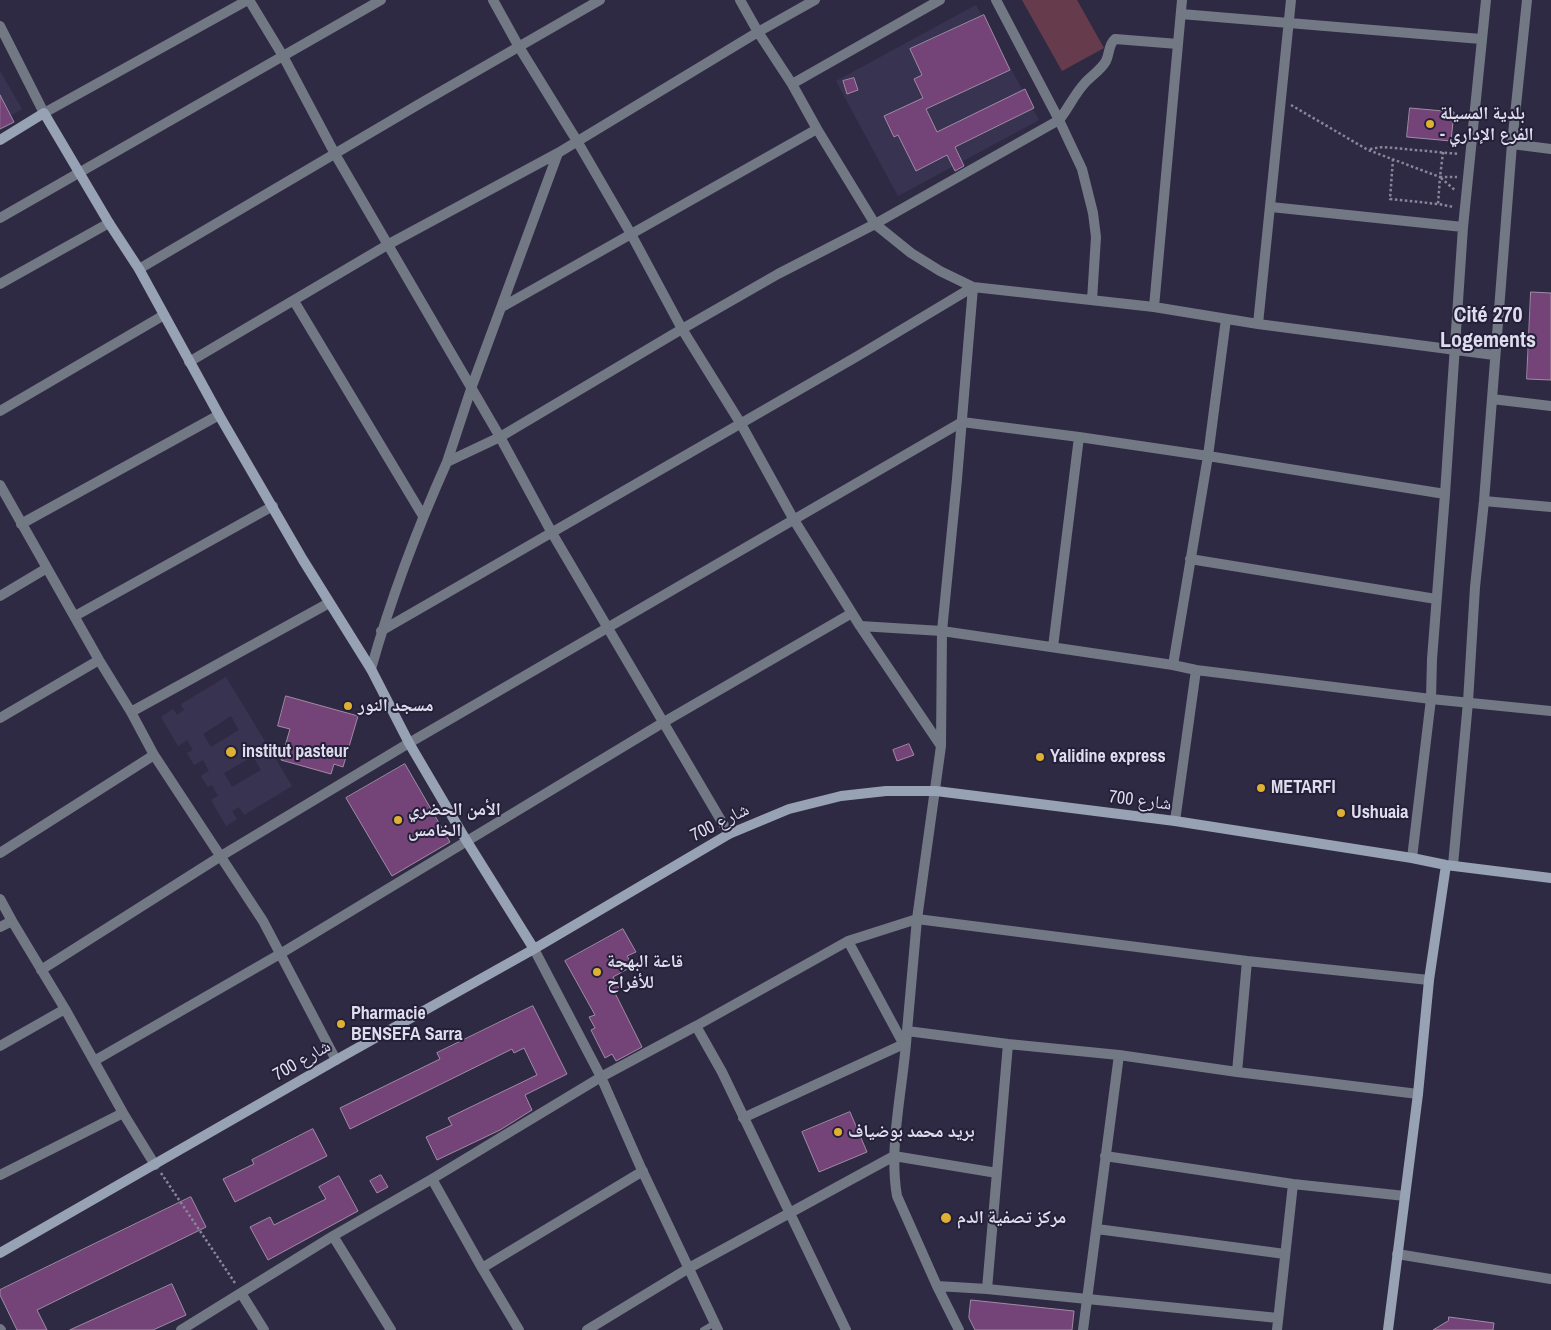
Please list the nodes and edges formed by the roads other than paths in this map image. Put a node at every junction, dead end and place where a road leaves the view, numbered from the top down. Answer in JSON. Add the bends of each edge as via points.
{"nodes":[{"id":1,"x":249,"y":0,"type":"edge"},
{"id":2,"x":382,"y":0,"type":"edge"},
{"id":3,"x":493,"y":0,"type":"edge"},
{"id":4,"x":600,"y":0,"type":"edge"},
{"id":5,"x":740,"y":0,"type":"edge"},
{"id":6,"x":815,"y":0,"type":"edge"},
{"id":7,"x":940,"y":0,"type":"edge"},
{"id":8,"x":996,"y":0,"type":"edge"},
{"id":9,"x":1182,"y":0,"type":"edge"},
{"id":10,"x":1291,"y":0,"type":"edge"},
{"id":11,"x":1486,"y":0,"type":"edge"},
{"id":12,"x":1527,"y":0,"type":"edge"},
{"id":13,"x":1181,"y":14,"type":"junction"},
{"id":14,"x":1289,"y":22,"type":"junction"},
{"id":15,"x":0,"y":26,"type":"edge"},
{"id":16,"x":758,"y":32,"type":"junction"},
{"id":17,"x":1481,"y":39,"type":"junction"},
{"id":18,"x":1178,"y":44,"type":"junction"},
{"id":19,"x":519,"y":46,"type":"junction"},
{"id":20,"x":283,"y":56,"type":"junction"},
{"id":21,"x":792,"y":84,"type":"junction"},
{"id":22,"x":44,"y":113,"type":"junction"},
{"id":23,"x":1059,"y":120,"type":"junction"},
{"id":24,"x":817,"y":129,"type":"junction"},
{"id":25,"x":0,"y":140,"type":"edge"},
{"id":26,"x":577,"y":141,"type":"junction"},
{"id":27,"x":1512,"y":144,"type":"junction"},
{"id":28,"x":1551,"y":149,"type":"edge"},
{"id":29,"x":558,"y":153,"type":"junction"},
{"id":30,"x":336,"y":154,"type":"junction"},
{"id":31,"x":80,"y":172,"type":"junction"},
{"id":32,"x":1271,"y":207,"type":"junction"},
{"id":33,"x":0,"y":218,"type":"edge"},
{"id":34,"x":109,"y":223,"type":"junction"},
{"id":35,"x":875,"y":224,"type":"junction"},
{"id":36,"x":1463,"y":227,"type":"junction"},
{"id":37,"x":631,"y":234,"type":"junction"},
{"id":38,"x":389,"y":244,"type":"junction"},
{"id":39,"x":139,"y":269,"type":"junction"},
{"id":40,"x":0,"y":284,"type":"edge"},
{"id":41,"x":973,"y":287,"type":"junction"},
{"id":42,"x":1092,"y":300,"type":"junction"},
{"id":43,"x":294,"y":301,"type":"junction"},
{"id":44,"x":502,"y":307,"type":"junction"},
{"id":45,"x":1154,"y":307,"type":"junction"},
{"id":46,"x":164,"y":315,"type":"junction"},
{"id":47,"x":1226,"y":319,"type":"junction"},
{"id":48,"x":1258,"y":324,"type":"junction"},
{"id":49,"x":682,"y":328,"type":"junction"},
{"id":50,"x":1455,"y":349,"type":"junction"},
{"id":51,"x":1494,"y":355,"type":"junction"},
{"id":52,"x":189,"y":362,"type":"junction"},
{"id":53,"x":472,"y":386,"type":"junction"},
{"id":54,"x":1492,"y":399,"type":"junction"},
{"id":55,"x":1551,"y":406,"type":"edge"},
{"id":56,"x":0,"y":411,"type":"edge"},
{"id":57,"x":219,"y":415,"type":"junction"},
{"id":58,"x":962,"y":422,"type":"junction"},
{"id":59,"x":741,"y":424,"type":"junction"},
{"id":60,"x":500,"y":437,"type":"junction"},
{"id":61,"x":1079,"y":437,"type":"junction"},
{"id":62,"x":1208,"y":456,"type":"junction"},
{"id":63,"x":447,"y":462,"type":"junction"},
{"id":64,"x":0,"y":485,"type":"edge"},
{"id":65,"x":1445,"y":494,"type":"junction"},
{"id":66,"x":1484,"y":501,"type":"junction"},
{"id":67,"x":273,"y":506,"type":"junction"},
{"id":68,"x":1551,"y":507,"type":"edge"},
{"id":69,"x":423,"y":516,"type":"junction"},
{"id":70,"x":794,"y":520,"type":"junction"},
{"id":71,"x":21,"y":524,"type":"junction"},
{"id":72,"x":552,"y":533,"type":"junction"},
{"id":73,"x":1190,"y":559,"type":"junction"},
{"id":74,"x":48,"y":568,"type":"junction"},
{"id":75,"x":0,"y":596,"type":"edge"},
{"id":76,"x":1436,"y":599,"type":"junction"},
{"id":77,"x":329,"y":603,"type":"junction"},
{"id":78,"x":852,"y":613,"type":"junction"},
{"id":79,"x":75,"y":616,"type":"junction"},
{"id":80,"x":860,"y":626,"type":"junction"},
{"id":81,"x":609,"y":628,"type":"junction"},
{"id":82,"x":381,"y":631,"type":"junction"},
{"id":83,"x":942,"y":631,"type":"junction"},
{"id":84,"x":1053,"y":647,"type":"junction"},
{"id":85,"x":99,"y":660,"type":"junction"},
{"id":86,"x":1173,"y":665,"type":"junction"},
{"id":87,"x":371,"y":669,"type":"junction"},
{"id":88,"x":1196,"y":670,"type":"junction"},
{"id":89,"x":1431,"y":699,"type":"junction"},
{"id":90,"x":1468,"y":702,"type":"junction"},
{"id":91,"x":1551,"y":711,"type":"edge"},
{"id":92,"x":131,"y":712,"type":"junction"},
{"id":93,"x":0,"y":718,"type":"edge"},
{"id":94,"x":664,"y":722,"type":"junction"},
{"id":95,"x":409,"y":743,"type":"junction"},
{"id":96,"x":941,"y":746,"type":"junction"},
{"id":97,"x":154,"y":755,"type":"junction"},
{"id":98,"x":936,"y":791,"type":"junction"},
{"id":99,"x":1175,"y":821,"type":"junction"},
{"id":100,"x":729,"y":834,"type":"junction"},
{"id":101,"x":466,"y":840,"type":"junction"},
{"id":102,"x":0,"y":853,"type":"edge"},
{"id":103,"x":221,"y":856,"type":"junction"},
{"id":104,"x":1412,"y":858,"type":"junction"},
{"id":105,"x":1449,"y":865,"type":"junction"},
{"id":106,"x":1551,"y":878,"type":"edge"},
{"id":107,"x":0,"y":899,"type":"edge"},
{"id":108,"x":918,"y":919,"type":"junction"},
{"id":109,"x":12,"y":921,"type":"junction"},
{"id":110,"x":0,"y":927,"type":"edge"},
{"id":111,"x":848,"y":941,"type":"junction"},
{"id":112,"x":534,"y":949,"type":"junction"},
{"id":113,"x":280,"y":954,"type":"junction"},
{"id":114,"x":1247,"y":961,"type":"junction"},
{"id":115,"x":41,"y":970,"type":"junction"},
{"id":116,"x":1428,"y":980,"type":"junction"},
{"id":117,"x":65,"y":1009,"type":"junction"},
{"id":118,"x":696,"y":1026,"type":"junction"},
{"id":119,"x":907,"y":1031,"type":"junction"},
{"id":120,"x":905,"y":1044,"type":"junction"},
{"id":121,"x":1008,"y":1044,"type":"junction"},
{"id":122,"x":0,"y":1046,"type":"edge"},
{"id":123,"x":1119,"y":1055,"type":"junction"},
{"id":124,"x":336,"y":1060,"type":"junction"},
{"id":125,"x":94,"y":1061,"type":"junction"},
{"id":126,"x":1236,"y":1072,"type":"junction"},
{"id":127,"x":601,"y":1077,"type":"junction"},
{"id":128,"x":1418,"y":1094,"type":"junction"},
{"id":129,"x":123,"y":1113,"type":"junction"},
{"id":130,"x":743,"y":1118,"type":"junction"},
{"id":131,"x":894,"y":1156,"type":"junction"},
{"id":132,"x":1105,"y":1156,"type":"junction"},
{"id":133,"x":155,"y":1164,"type":"junction"},
{"id":134,"x":643,"y":1171,"type":"junction"},
{"id":135,"x":997,"y":1173,"type":"junction"},
{"id":136,"x":0,"y":1175,"type":"edge"},
{"id":137,"x":432,"y":1178,"type":"junction"},
{"id":138,"x":1293,"y":1184,"type":"junction"},
{"id":139,"x":1405,"y":1196,"type":"junction"},
{"id":140,"x":790,"y":1214,"type":"junction"},
{"id":141,"x":1097,"y":1228,"type":"junction"},
{"id":142,"x":333,"y":1236,"type":"junction"},
{"id":143,"x":0,"y":1253,"type":"edge"},
{"id":144,"x":1285,"y":1254,"type":"junction"},
{"id":145,"x":1397,"y":1254,"type":"junction"},
{"id":146,"x":482,"y":1268,"type":"junction"},
{"id":147,"x":689,"y":1268,"type":"junction"},
{"id":148,"x":1551,"y":1279,"type":"edge"},
{"id":149,"x":937,"y":1286,"type":"junction"},
{"id":150,"x":987,"y":1289,"type":"junction"},
{"id":151,"x":241,"y":1293,"type":"junction"},
{"id":152,"x":1087,"y":1299,"type":"junction"},
{"id":153,"x":1278,"y":1318,"type":"junction"},
{"id":154,"x":717,"y":1326,"type":"edge"},
{"id":155,"x":181,"y":1330,"type":"edge"},
{"id":156,"x":264,"y":1330,"type":"edge"},
{"id":157,"x":390,"y":1330,"type":"edge"},
{"id":158,"x":519,"y":1330,"type":"edge"},
{"id":159,"x":587,"y":1330,"type":"edge"},
{"id":160,"x":704,"y":1330,"type":"edge"},
{"id":161,"x":846,"y":1330,"type":"edge"},
{"id":162,"x":959,"y":1330,"type":"edge"},
{"id":163,"x":1083,"y":1330,"type":"edge"},
{"id":164,"x":1277,"y":1330,"type":"edge"},
{"id":165,"x":1388,"y":1330,"type":"edge"}],
"edges":[{"from":1,"to":20,"type":"street"},
{"from":1,"to":22,"type":"street"},
{"from":2,"to":20,"type":"street"},
{"from":3,"to":19,"type":"street"},
{"from":4,"to":19,"type":"street"},
{"from":5,"to":16,"type":"street"},
{"from":6,"to":16,"type":"street"},
{"from":7,"to":21,"type":"street"},
{"from":8,"to":23,"type":"street"},
{"from":9,"to":13,"type":"street"},
{"from":10,"to":14,"type":"street"},
{"from":11,"to":17,"type":"street"},
{"from":12,"to":27,"type":"street"},
{"from":13,"to":14,"type":"street"},
{"from":13,"to":18,"type":"street"},
{"from":14,"to":17,"type":"street"},
{"from":14,"to":32,"type":"street"},
{"from":15,"to":22,"type":"street"},
{"from":16,"to":21,"type":"street"},
{"from":16,"to":26,"type":"street"},
{"from":17,"to":36,"type":"street"},
{"from":18,"to":23,"type":"street","via":[[1115,39],[1101,68],[1082,86]]},
{"from":18,"to":45,"type":"street"},
{"from":19,"to":26,"type":"street"},
{"from":19,"to":30,"type":"street"},
{"from":20,"to":30,"type":"street"},
{"from":20,"to":31,"type":"street"},
{"from":21,"to":24,"type":"street"},
{"from":22,"to":25,"type":"main road"},
{"from":22,"to":31,"type":"main road"},
{"from":23,"to":35,"type":"street"},
{"from":23,"to":42,"type":"street","via":[[1082,169],[1093,213],[1096,252]]},
{"from":24,"to":35,"type":"street"},
{"from":24,"to":37,"type":"street"},
{"from":26,"to":29,"type":"street"},
{"from":26,"to":37,"type":"street"},
{"from":27,"to":28,"type":"street"},
{"from":27,"to":51,"type":"street"},
{"from":29,"to":38,"type":"street"},
{"from":29,"to":44,"type":"street"},
{"from":30,"to":38,"type":"street"},
{"from":30,"to":39,"type":"street"},
{"from":31,"to":33,"type":"street"},
{"from":31,"to":34,"type":"main road"},
{"from":32,"to":36,"type":"street"},
{"from":32,"to":48,"type":"street"},
{"from":34,"to":39,"type":"main road"},
{"from":34,"to":40,"type":"street"},
{"from":35,"to":41,"type":"street","via":[[911,253]]},
{"from":35,"to":49,"type":"street"},
{"from":36,"to":50,"type":"street"},
{"from":37,"to":44,"type":"street"},
{"from":37,"to":49,"type":"street"},
{"from":38,"to":43,"type":"street"},
{"from":38,"to":53,"type":"street"},
{"from":39,"to":46,"type":"main road"},
{"from":41,"to":42,"type":"street"},
{"from":41,"to":58,"type":"street"},
{"from":41,"to":59,"type":"street"},
{"from":42,"to":45,"type":"street"},
{"from":43,"to":52,"type":"street"},
{"from":43,"to":69,"type":"street"},
{"from":44,"to":53,"type":"street"},
{"from":45,"to":47,"type":"street"},
{"from":46,"to":52,"type":"main road"},
{"from":46,"to":56,"type":"street"},
{"from":47,"to":48,"type":"street"},
{"from":47,"to":62,"type":"street"},
{"from":48,"to":50,"type":"street"},
{"from":49,"to":59,"type":"street"},
{"from":49,"to":60,"type":"street"},
{"from":50,"to":51,"type":"street"},
{"from":50,"to":65,"type":"street"},
{"from":51,"to":54,"type":"street"},
{"from":52,"to":57,"type":"main road"},
{"from":53,"to":60,"type":"street"},
{"from":53,"to":63,"type":"street"},
{"from":54,"to":55,"type":"street"},
{"from":54,"to":66,"type":"street"},
{"from":57,"to":67,"type":"main road"},
{"from":57,"to":71,"type":"street"},
{"from":58,"to":61,"type":"street"},
{"from":58,"to":70,"type":"street"},
{"from":58,"to":83,"type":"street"},
{"from":59,"to":70,"type":"street"},
{"from":59,"to":72,"type":"street"},
{"from":60,"to":63,"type":"street"},
{"from":60,"to":72,"type":"street"},
{"from":61,"to":62,"type":"street"},
{"from":61,"to":84,"type":"street"},
{"from":62,"to":65,"type":"street"},
{"from":62,"to":73,"type":"street"},
{"from":63,"to":69,"type":"street"},
{"from":64,"to":71,"type":"street"},
{"from":65,"to":76,"type":"street"},
{"from":66,"to":68,"type":"street"},
{"from":66,"to":90,"type":"street"},
{"from":67,"to":77,"type":"main road"},
{"from":67,"to":79,"type":"street"},
{"from":69,"to":82,"type":"street"},
{"from":70,"to":78,"type":"street"},
{"from":70,"to":81,"type":"street"},
{"from":71,"to":74,"type":"street"},
{"from":72,"to":81,"type":"street"},
{"from":72,"to":82,"type":"street"},
{"from":73,"to":76,"type":"street"},
{"from":73,"to":86,"type":"street"},
{"from":74,"to":75,"type":"street"},
{"from":74,"to":79,"type":"street"},
{"from":76,"to":89,"type":"street"},
{"from":77,"to":87,"type":"main road"},
{"from":77,"to":92,"type":"street"},
{"from":78,"to":80,"type":"street"},
{"from":78,"to":94,"type":"street"},
{"from":79,"to":85,"type":"street"},
{"from":80,"to":83,"type":"street"},
{"from":80,"to":96,"type":"street"},
{"from":81,"to":94,"type":"street"},
{"from":81,"to":95,"type":"street"},
{"from":82,"to":87,"type":"street"},
{"from":83,"to":84,"type":"street"},
{"from":83,"to":96,"type":"street"},
{"from":84,"to":86,"type":"street"},
{"from":85,"to":92,"type":"street"},
{"from":85,"to":93,"type":"street"},
{"from":86,"to":88,"type":"street"},
{"from":87,"to":95,"type":"main road"},
{"from":88,"to":89,"type":"street"},
{"from":88,"to":99,"type":"street"},
{"from":89,"to":90,"type":"street"},
{"from":89,"to":104,"type":"street"},
{"from":90,"to":91,"type":"street"},
{"from":90,"to":105,"type":"street"},
{"from":92,"to":97,"type":"street"},
{"from":94,"to":100,"type":"street"},
{"from":94,"to":101,"type":"street"},
{"from":95,"to":101,"type":"main road"},
{"from":95,"to":103,"type":"street"},
{"from":96,"to":98,"type":"street"},
{"from":97,"to":102,"type":"street"},
{"from":97,"to":103,"type":"street"},
{"from":98,"to":99,"type":"main road","name":"شارع 700"},
{"from":98,"to":100,"type":"main road","name":"شارع 700","via":[[886,791],[841,796],[789,809]]},
{"from":98,"to":108,"type":"street"},
{"from":99,"to":104,"type":"main road","name":"شارع 700"},
{"from":100,"to":112,"type":"main road","name":"شارع 700"},
{"from":101,"to":112,"type":"main road"},
{"from":101,"to":113,"type":"street"},
{"from":103,"to":113,"type":"street"},
{"from":103,"to":115,"type":"street"},
{"from":104,"to":105,"type":"main road","name":"شارع 700"},
{"from":105,"to":106,"type":"main road","name":"شارع 700"},
{"from":105,"to":116,"type":"main road"},
{"from":107,"to":109,"type":"street"},
{"from":108,"to":111,"type":"street"},
{"from":108,"to":114,"type":"street"},
{"from":108,"to":119,"type":"street"},
{"from":109,"to":110,"type":"street"},
{"from":109,"to":115,"type":"street"},
{"from":111,"to":118,"type":"street"},
{"from":111,"to":120,"type":"street"},
{"from":112,"to":124,"type":"main road","name":"شارع 700"},
{"from":112,"to":127,"type":"street"},
{"from":113,"to":124,"type":"street"},
{"from":113,"to":125,"type":"street"},
{"from":114,"to":116,"type":"street"},
{"from":114,"to":126,"type":"street"},
{"from":115,"to":117,"type":"street"},
{"from":116,"to":128,"type":"main road"},
{"from":117,"to":122,"type":"street"},
{"from":117,"to":125,"type":"street"},
{"from":118,"to":127,"type":"street"},
{"from":118,"to":130,"type":"street"},
{"from":119,"to":120,"type":"street"},
{"from":119,"to":121,"type":"street"},
{"from":120,"to":130,"type":"street"},
{"from":120,"to":131,"type":"street"},
{"from":121,"to":123,"type":"street"},
{"from":121,"to":135,"type":"street"},
{"from":123,"to":126,"type":"street"},
{"from":123,"to":132,"type":"street"},
{"from":124,"to":133,"type":"main road","name":"شارع 700"},
{"from":125,"to":129,"type":"street"},
{"from":126,"to":128,"type":"street"},
{"from":127,"to":134,"type":"street"},
{"from":127,"to":137,"type":"street"},
{"from":128,"to":139,"type":"main road"},
{"from":129,"to":133,"type":"street"},
{"from":129,"to":136,"type":"street"},
{"from":130,"to":140,"type":"street"},
{"from":131,"to":135,"type":"street"},
{"from":131,"to":140,"type":"street"},
{"from":131,"to":149,"type":"street","via":[[898,1196]]},
{"from":132,"to":138,"type":"street"},
{"from":132,"to":141,"type":"street"},
{"from":133,"to":143,"type":"main road","name":"شارع 700"},
{"from":134,"to":146,"type":"street"},
{"from":134,"to":147,"type":"street"},
{"from":135,"to":150,"type":"street"},
{"from":137,"to":142,"type":"street"},
{"from":137,"to":146,"type":"street"},
{"from":138,"to":139,"type":"street"},
{"from":138,"to":144,"type":"street"},
{"from":139,"to":145,"type":"main road"},
{"from":140,"to":147,"type":"street"},
{"from":140,"to":161,"type":"street"},
{"from":141,"to":144,"type":"street"},
{"from":141,"to":152,"type":"street"},
{"from":142,"to":151,"type":"street"},
{"from":142,"to":157,"type":"street"},
{"from":144,"to":153,"type":"street"},
{"from":145,"to":148,"type":"street"},
{"from":145,"to":165,"type":"main road"},
{"from":146,"to":158,"type":"street"},
{"from":147,"to":154,"type":"street"},
{"from":147,"to":159,"type":"street"},
{"from":149,"to":150,"type":"street"},
{"from":149,"to":162,"type":"street"},
{"from":150,"to":152,"type":"street"},
{"from":151,"to":155,"type":"street"},
{"from":151,"to":156,"type":"street"},
{"from":152,"to":153,"type":"street"},
{"from":152,"to":163,"type":"street"},
{"from":153,"to":164,"type":"street"},
{"from":154,"to":160,"type":"lane"}]}
